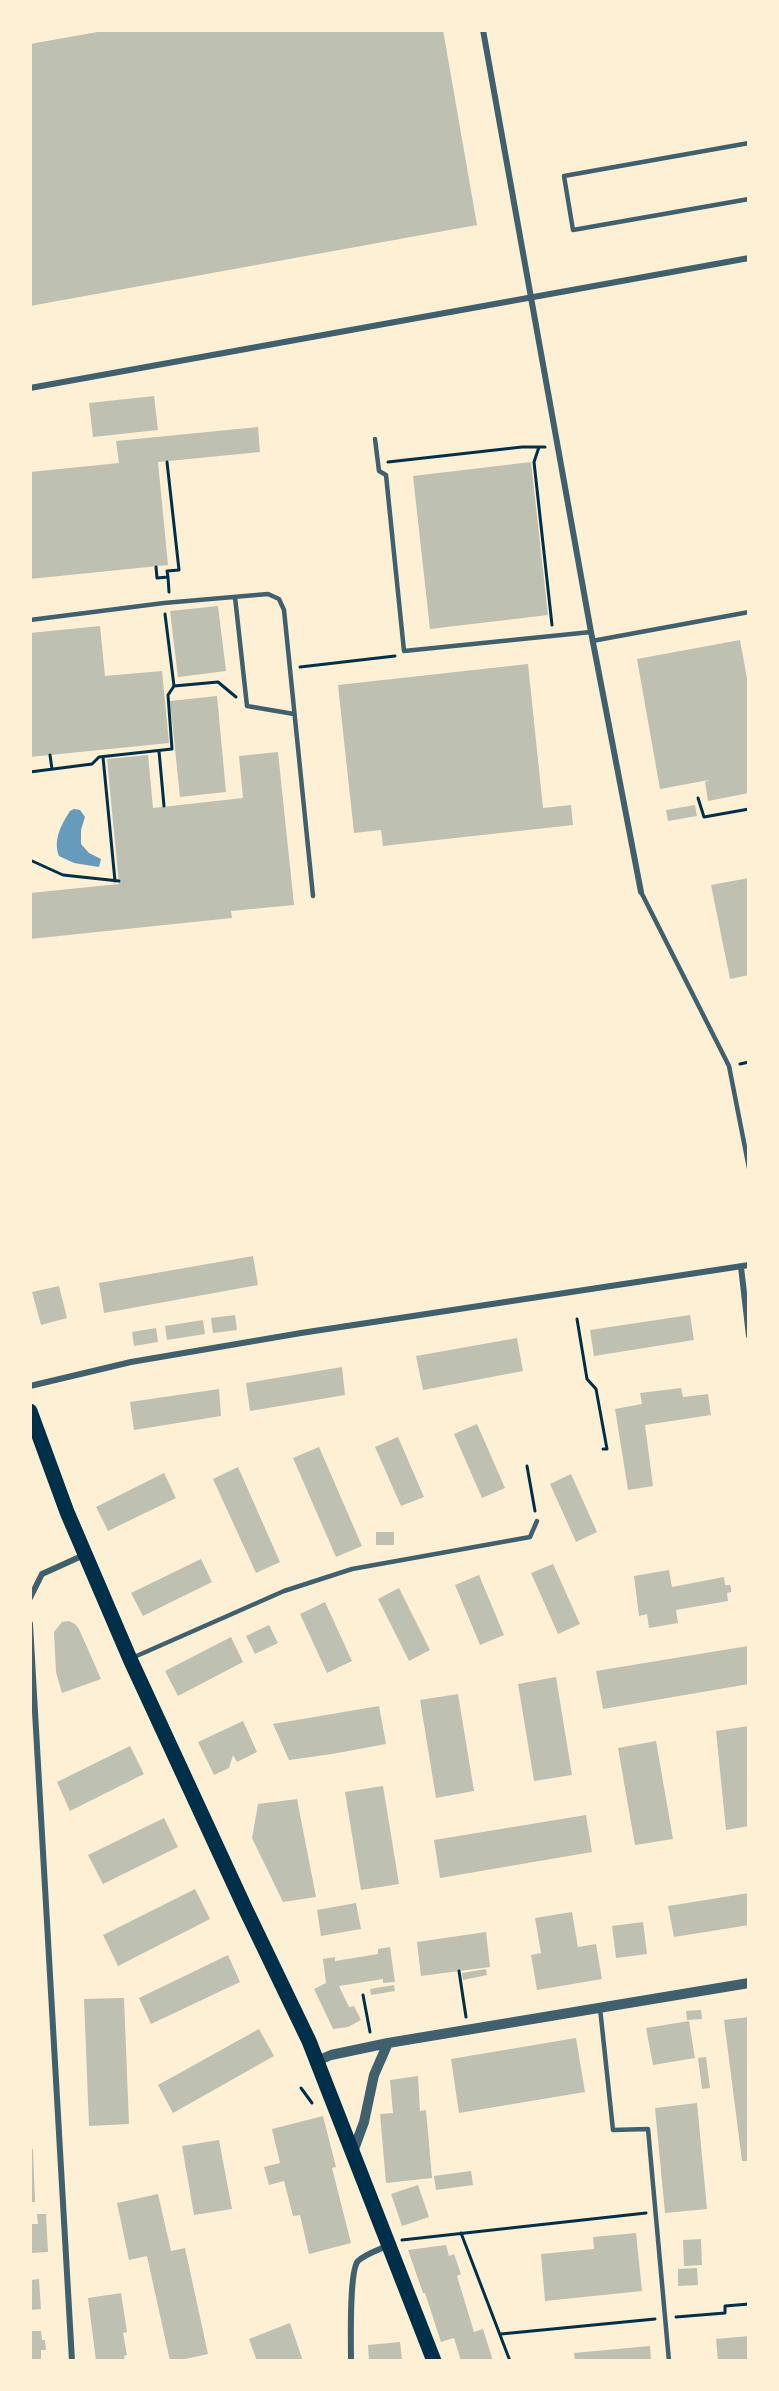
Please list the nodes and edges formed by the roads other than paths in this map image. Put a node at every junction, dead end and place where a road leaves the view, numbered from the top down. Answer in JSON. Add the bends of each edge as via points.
{"nodes":[{"id":1,"x":483,"y":30,"type":"edge"},
{"id":2,"x":749,"y":143,"type":"edge"},
{"id":3,"x":749,"y":199,"type":"edge"},
{"id":4,"x":749,"y":258,"type":"edge"},
{"id":5,"x":530,"y":297,"type":"junction"},
{"id":6,"x":30,"y":388,"type":"edge"},
{"id":7,"x":375,"y":439,"type":"dead end"},
{"id":8,"x":235,"y":597,"type":"junction"},
{"id":9,"x":749,"y":612,"type":"edge"},
{"id":10,"x":30,"y":620,"type":"edge"},
{"id":11,"x":591,"y":632,"type":"junction"},
{"id":12,"x":592,"y":641,"type":"junction"},
{"id":13,"x":294,"y":714,"type":"junction"},
{"id":14,"x":641,"y":892,"type":"joint"},
{"id":15,"x":313,"y":897,"type":"dead end"},
{"id":16,"x":749,"y":1168,"type":"edge"},
{"id":17,"x":749,"y":1265,"type":"edge"},
{"id":18,"x":741,"y":1266,"type":"junction"},
{"id":19,"x":749,"y":1336,"type":"edge"},
{"id":20,"x":30,"y":1386,"type":"edge"},
{"id":21,"x":30,"y":1411,"type":"edge"},
{"id":22,"x":537,"y":1521,"type":"road end"},
{"id":23,"x":85,"y":1554,"type":"junction"},
{"id":24,"x":30,"y":1598,"type":"edge"},
{"id":25,"x":30,"y":1624,"type":"edge"},
{"id":26,"x":130,"y":1659,"type":"junction"},
{"id":27,"x":749,"y":1983,"type":"edge"},
{"id":28,"x":600,"y":2008,"type":"junction"},
{"id":29,"x":388,"y":2043,"type":"junction"},
{"id":30,"x":318,"y":2061,"type":"junction"},
{"id":31,"x":353,"y":2152,"type":"junction"},
{"id":32,"x":394,"y":2242,"type":"junction"},
{"id":33,"x":72,"y":2361,"type":"edge"},
{"id":34,"x":351,"y":2361,"type":"edge"},
{"id":35,"x":434,"y":2361,"type":"edge"},
{"id":36,"x":669,"y":2361,"type":"edge"}],
"edges":[{"from":1,"to":5,"type":"street"},
{"from":2,"to":3,"type":"lane","via":[[564,176],[573,230]]},
{"from":4,"to":5,"type":"street"},
{"from":5,"to":6,"type":"street"},
{"from":5,"to":11,"type":"street"},
{"from":7,"to":11,"type":"lane","via":[[379,471],[386,475],[404,651]]},
{"from":8,"to":10,"type":"lane"},
{"from":8,"to":13,"type":"lane","via":[[246,706]]},
{"from":8,"to":13,"type":"lane","via":[[268,594],[279,599],[284,610]]},
{"from":9,"to":12,"type":"lane"},
{"from":11,"to":12,"type":"street"},
{"from":12,"to":14,"type":"street"},
{"from":13,"to":15,"type":"lane"},
{"from":14,"to":16,"type":"lane","via":[[729,1066]]},
{"from":17,"to":18,"type":"street"},
{"from":18,"to":19,"type":"street"},
{"from":18,"to":20,"type":"street","via":[[301,1333],[131,1362]]},
{"from":21,"to":23,"type":"main road"},
{"from":22,"to":26,"type":"lane","via":[[530,1537],[352,1569],[284,1591]]},
{"from":23,"to":24,"type":"street","via":[[42,1574]]},
{"from":23,"to":26,"type":"main road"},
{"from":25,"to":33,"type":"street"},
{"from":26,"to":30,"type":"main road"},
{"from":27,"to":28,"type":"street"},
{"from":28,"to":29,"type":"street"},
{"from":28,"to":36,"type":"lane","via":[[613,2130],[648,2128]]},
{"from":29,"to":30,"type":"street"},
{"from":29,"to":31,"type":"street","via":[[374,2075]]},
{"from":30,"to":31,"type":"main road"},
{"from":31,"to":32,"type":"main road"},
{"from":32,"to":34,"type":"street","via":[[359,2260],[355,2266]]},
{"from":32,"to":35,"type":"main road"}]}
